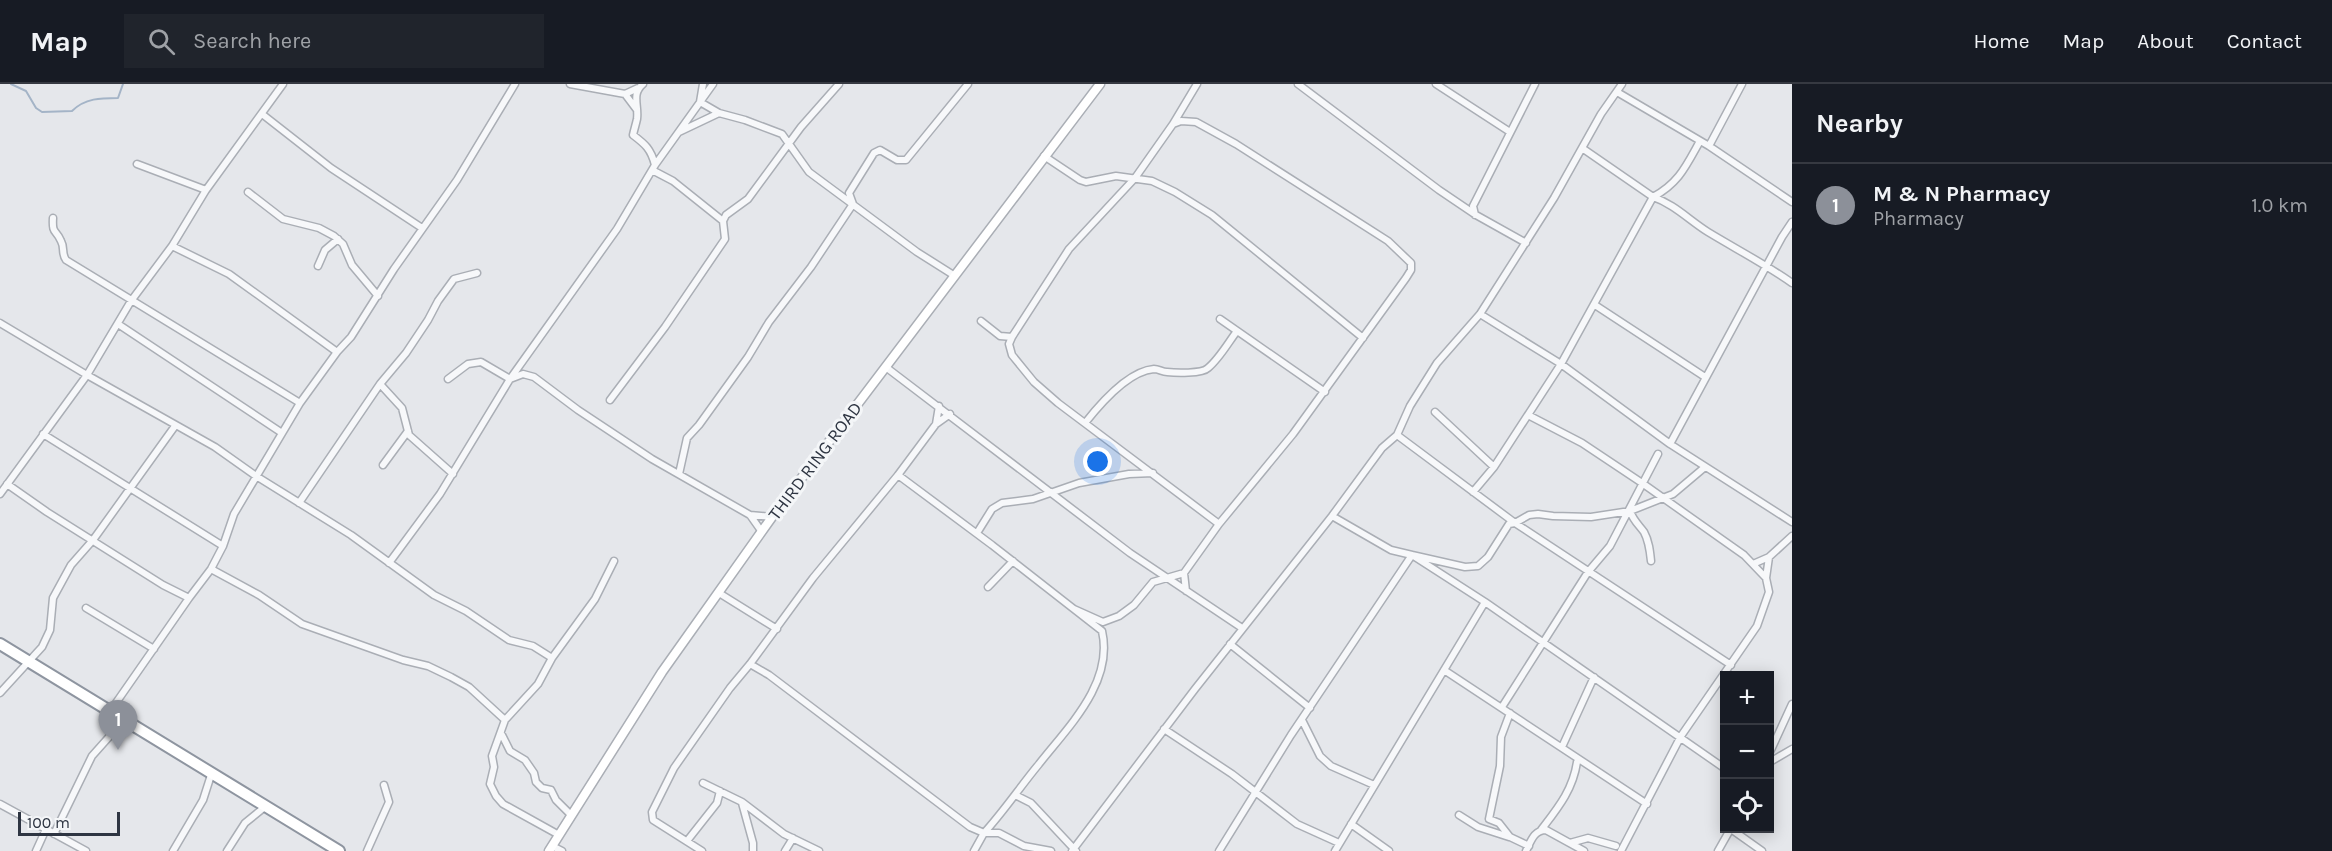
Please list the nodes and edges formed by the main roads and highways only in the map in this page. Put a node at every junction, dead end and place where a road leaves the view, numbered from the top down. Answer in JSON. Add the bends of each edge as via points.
{"nodes":[{"id":1,"x":0,"y":644,"type":"edge"},
{"id":2,"x":339,"y":851,"type":"edge"}],
"edges":[{"from":1,"to":2,"type":"highway"}]}
